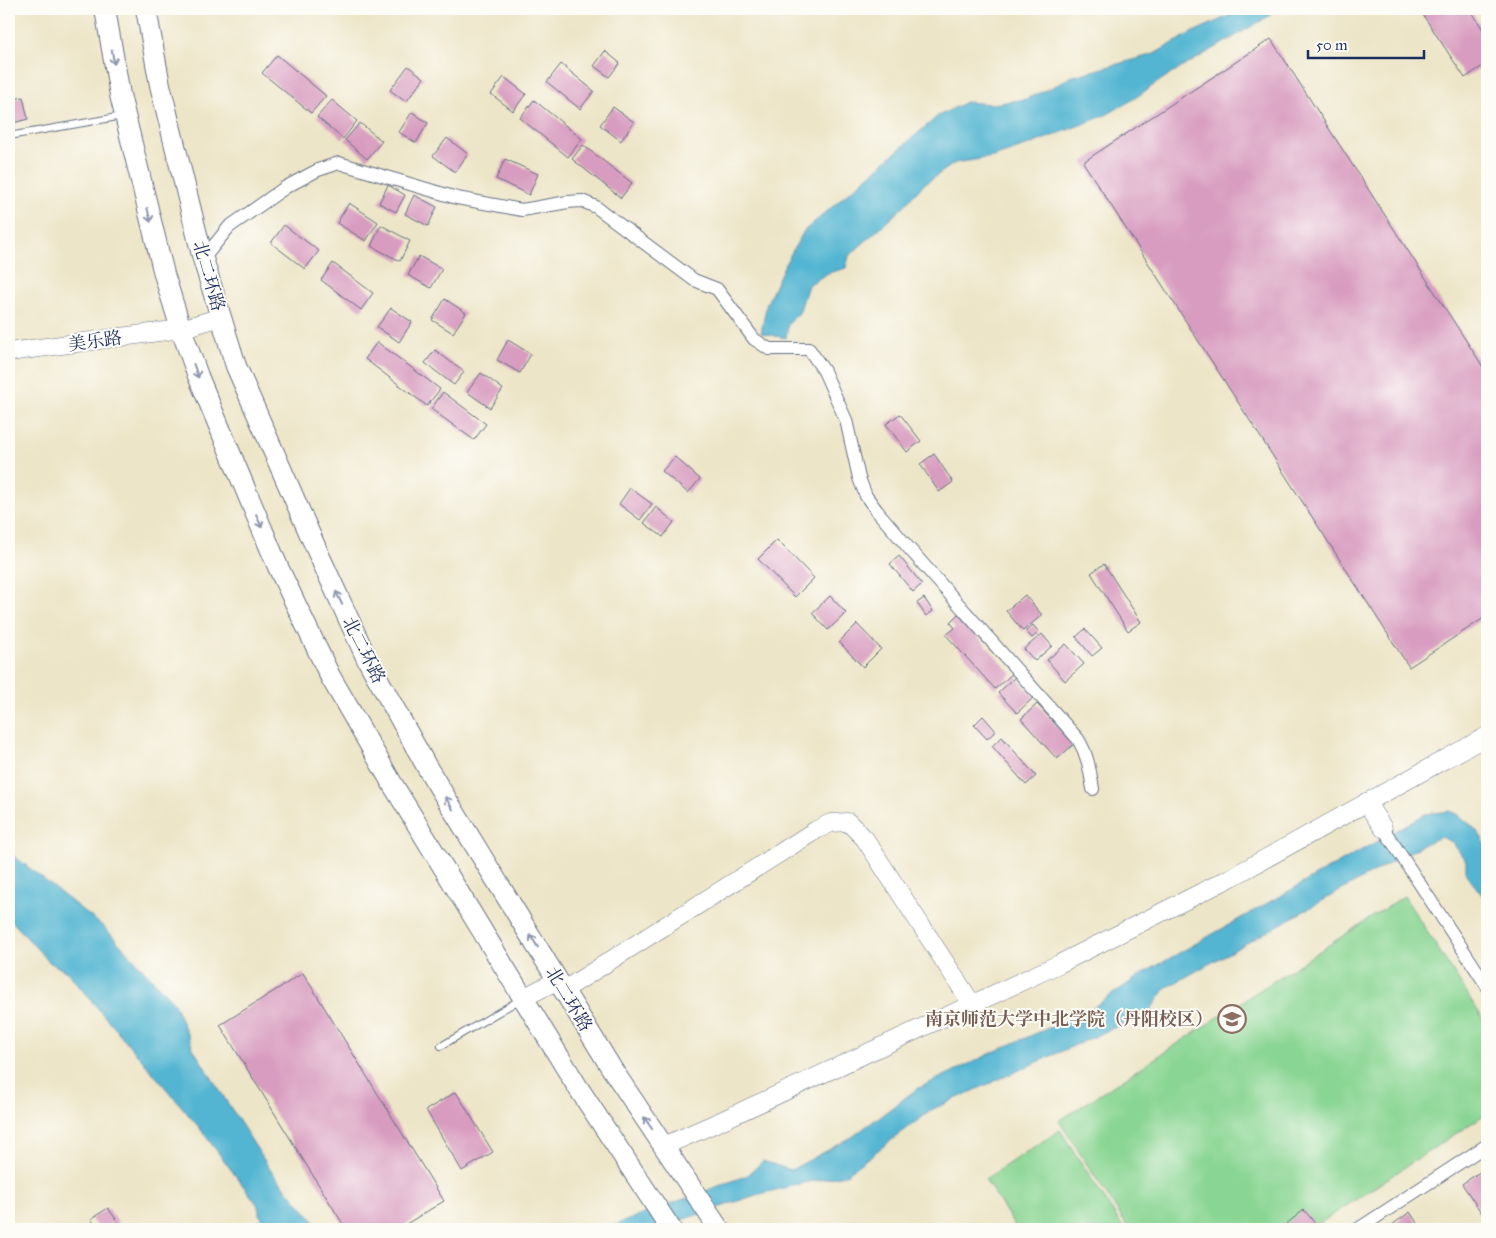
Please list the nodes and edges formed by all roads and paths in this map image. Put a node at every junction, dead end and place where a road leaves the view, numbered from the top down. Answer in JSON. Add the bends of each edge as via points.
{"nodes":[{"id":1,"x":105,"y":9,"type":"edge"},
{"id":2,"x":146,"y":9,"type":"edge"},
{"id":3,"x":125,"y":116,"type":"junction"},
{"id":4,"x":9,"y":136,"type":"edge"},
{"id":5,"x":203,"y":259,"type":"junction"},
{"id":6,"x":221,"y":317,"type":"junction"},
{"id":7,"x":181,"y":329,"type":"junction"},
{"id":8,"x":9,"y":352,"type":"edge"},
{"id":9,"x":1487,"y":736,"type":"edge"},
{"id":10,"x":1093,"y":789,"type":"dead end"},
{"id":11,"x":1366,"y":802,"type":"junction"},
{"id":12,"x":1383,"y":828,"type":"joint"},
{"id":13,"x":561,"y":985,"type":"junction"},
{"id":14,"x":1487,"y":986,"type":"edge"},
{"id":15,"x":523,"y":998,"type":"junction"},
{"id":16,"x":972,"y":1004,"type":"junction"},
{"id":17,"x":441,"y":1046,"type":"dead end"},
{"id":18,"x":1487,"y":1144,"type":"edge"},
{"id":19,"x":664,"y":1146,"type":"junction"},
{"id":20,"x":714,"y":1221,"type":"edge"},
{"id":21,"x":670,"y":1228,"type":"edge"},
{"id":22,"x":1358,"y":1229,"type":"edge"}],
"edges":[{"from":1,"to":3,"type":"main road","one_way":true},
{"from":2,"to":5,"type":"main road","name":"北二环路","via":[[160,85]]},
{"from":3,"to":4,"type":"lane"},
{"from":3,"to":7,"type":"main road","one_way":true},
{"from":5,"to":6,"type":"main road","name":"北二环路"},
{"from":5,"to":10,"type":"street","via":[[229,227],[286,186],[339,163],[457,198],[522,210],[582,201],[596,206],[694,280],[718,289],[754,339],[769,349],[809,349],[824,371],[846,420],[866,496],[1078,739],[1089,761]]},
{"from":6,"to":7,"type":"street","name":"美乐路"},
{"from":13,"to":6,"type":"main road","name":"北二环路","one_way":true,"via":[[428,769],[367,659],[236,366]]},
{"from":7,"to":8,"type":"street","name":"美乐路"},
{"from":7,"to":15,"type":"main road","one_way":true,"via":[[278,567],[330,676],[393,786]]},
{"from":9,"to":11,"type":"street"},
{"from":11,"to":12,"type":"street"},
{"from":11,"to":16,"type":"street","via":[[1232,877]]},
{"from":12,"to":14,"type":"street"},
{"from":13,"to":15,"type":"street"},
{"from":13,"to":16,"type":"street","via":[[816,830],[831,823],[848,822],[866,839]]},
{"from":19,"to":13,"type":"main road","name":"北二环路","one_way":true},
{"from":15,"to":17,"type":"lane"},
{"from":15,"to":21,"type":"main road","via":[[576,1086]]},
{"from":16,"to":19,"type":"street"},
{"from":18,"to":22,"type":"street"},
{"from":19,"to":20,"type":"main road","name":"北二环路"}]}
